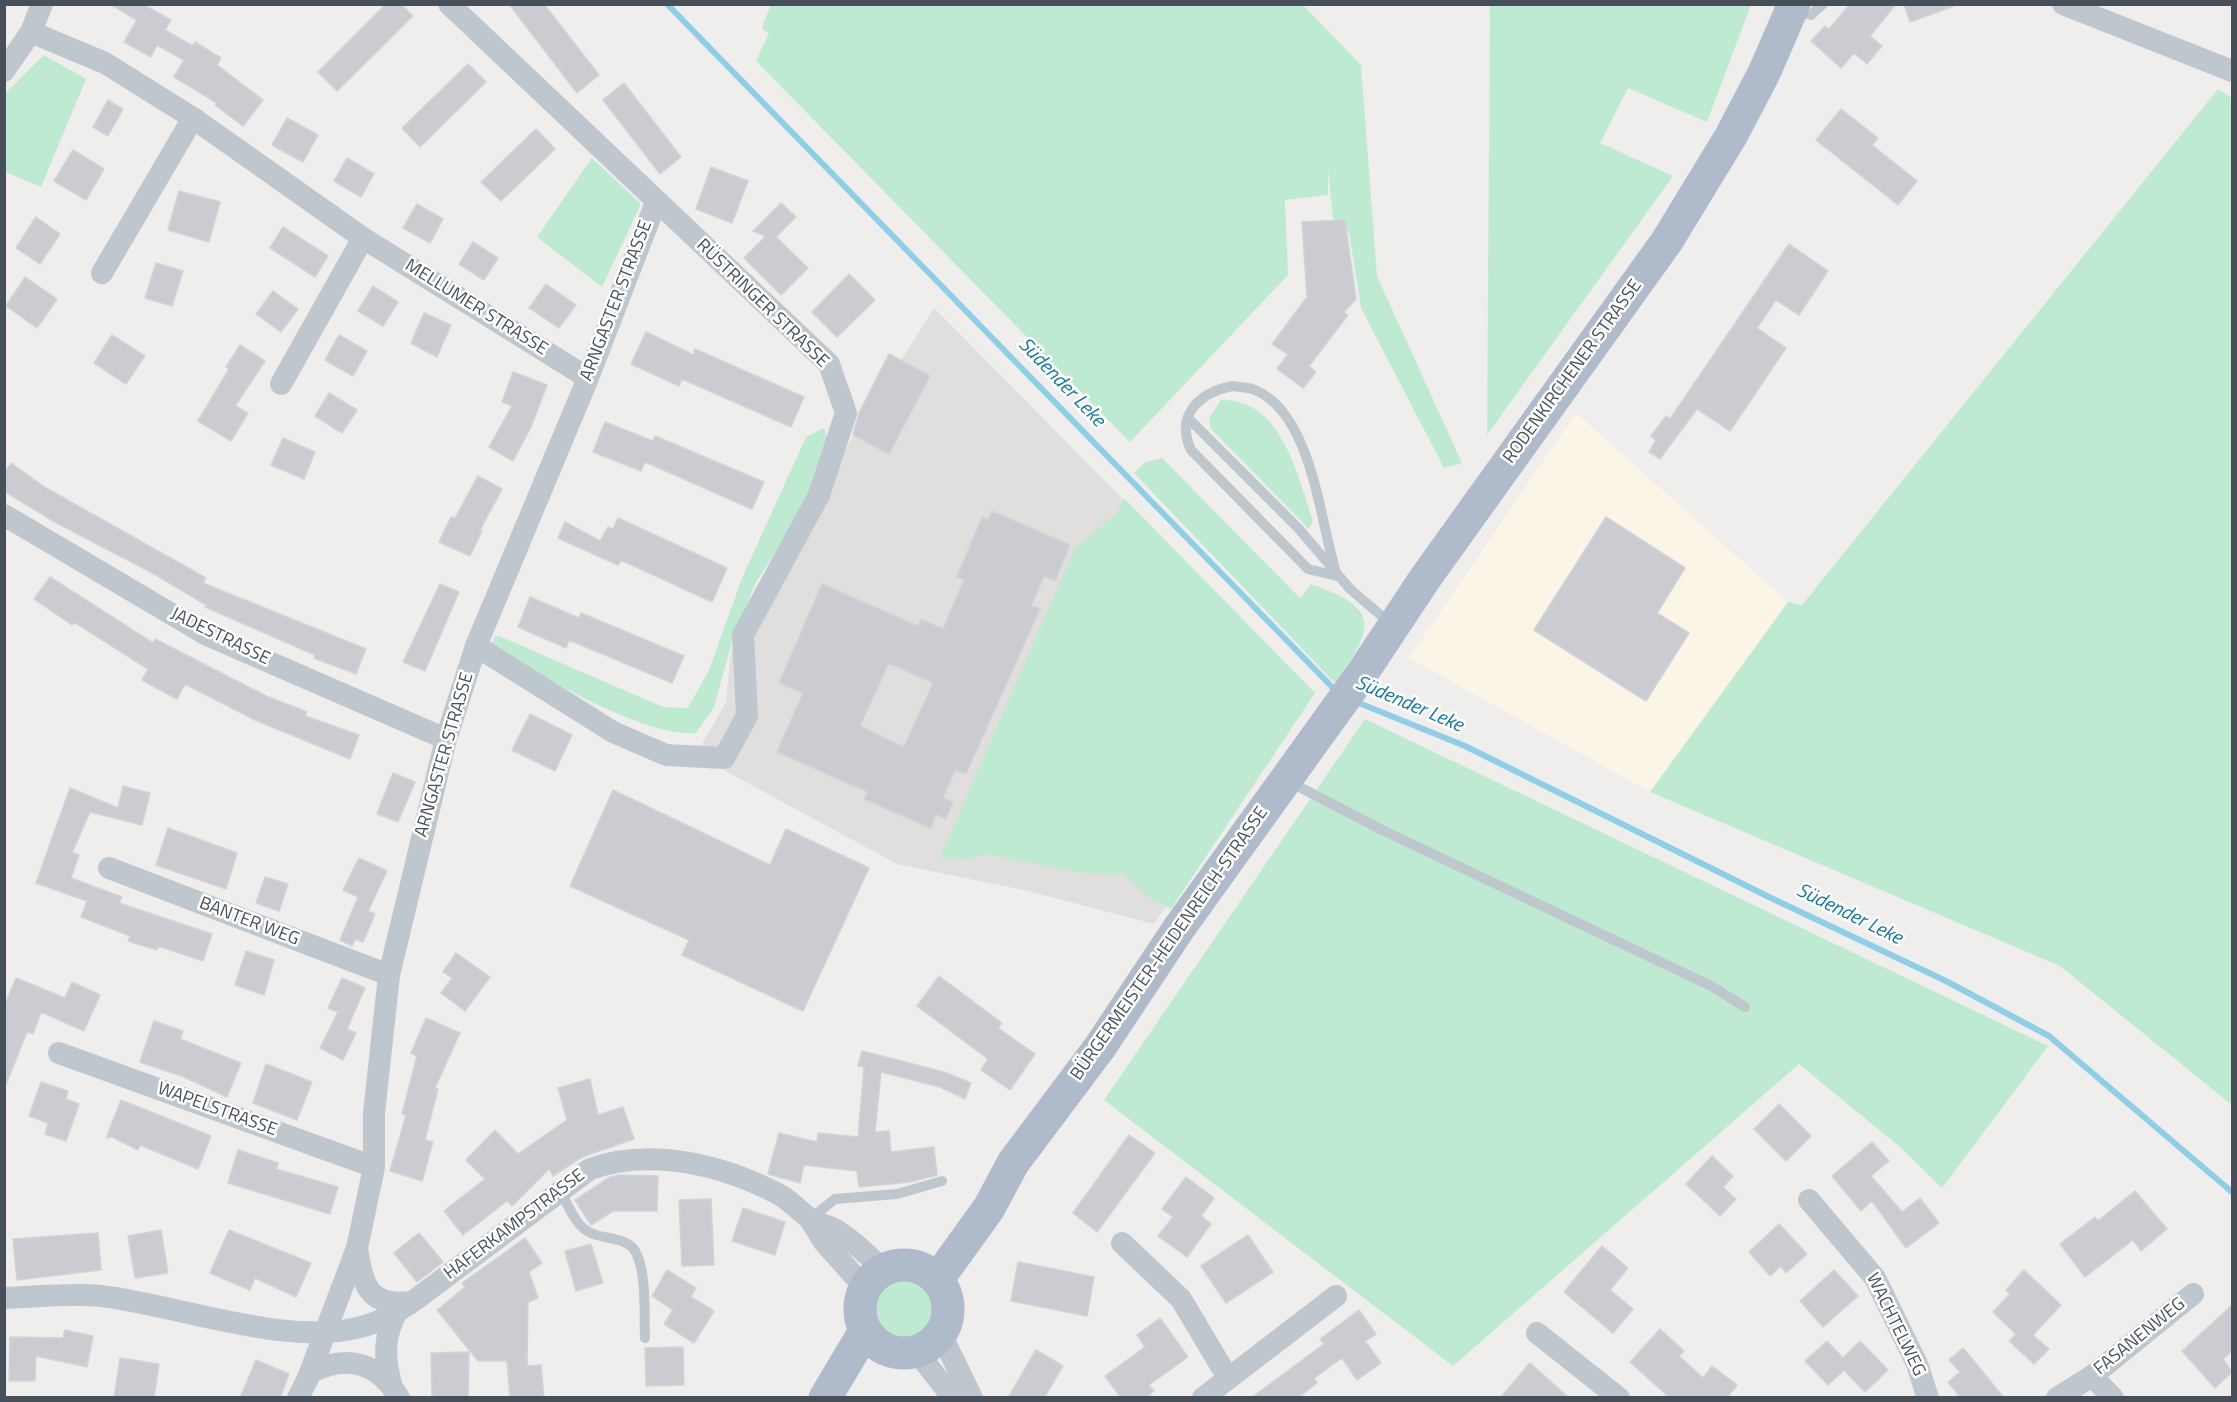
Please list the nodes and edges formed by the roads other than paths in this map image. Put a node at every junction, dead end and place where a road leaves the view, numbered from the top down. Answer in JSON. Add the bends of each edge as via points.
{"nodes":[{"id":1,"x":42,"y":4,"type":"edge"},
{"id":2,"x":449,"y":4,"type":"edge"},
{"id":3,"x":2063,"y":4,"type":"edge"},
{"id":4,"x":1803,"y":6,"type":"edge"},
{"id":5,"x":31,"y":32,"type":"junction"},
{"id":6,"x":2232,"y":71,"type":"edge"},
{"id":7,"x":4,"y":72,"type":"edge"},
{"id":8,"x":193,"y":118,"type":"junction"},
{"id":9,"x":656,"y":202,"type":"junction"},
{"id":10,"x":363,"y":238,"type":"junction"},
{"id":11,"x":102,"y":273,"type":"dead end"},
{"id":12,"x":588,"y":378,"type":"junction"},
{"id":13,"x":281,"y":384,"type":"dead end"},
{"id":14,"x":1188,"y":418,"type":"junction"},
{"id":15,"x":8,"y":525,"type":"edge"},
{"id":16,"x":1337,"y":576,"type":"junction"},
{"id":17,"x":1392,"y":626,"type":"junction"},
{"id":18,"x":476,"y":646,"type":"junction"},
{"id":19,"x":1325,"y":725,"type":"joint"},
{"id":20,"x":446,"y":739,"type":"junction"},
{"id":21,"x":1285,"y":779,"type":"junction"},
{"id":22,"x":110,"y":868,"type":"dead end"},
{"id":23,"x":389,"y":975,"type":"junction"},
{"id":24,"x":1745,"y":1007,"type":"dead end"},
{"id":25,"x":59,"y":1053,"type":"dead end"},
{"id":26,"x":374,"y":1167,"type":"junction"},
{"id":27,"x":942,"y":1182,"type":"dead end"},
{"id":28,"x":560,"y":1191,"type":"junction"},
{"id":29,"x":1809,"y":1200,"type":"dead end"},
{"id":30,"x":810,"y":1219,"type":"junction"},
{"id":31,"x":1122,"y":1243,"type":"dead end"},
{"id":32,"x":357,"y":1248,"type":"junction"},
{"id":33,"x":900,"y":1276,"type":"junction"},
{"id":34,"x":2193,"y":1294,"type":"dead end"},
{"id":35,"x":1336,"y":1296,"type":"dead end"},
{"id":36,"x":4,"y":1298,"type":"edge"},
{"id":37,"x":404,"y":1306,"type":"junction"},
{"id":38,"x":325,"y":1332,"type":"junction"},
{"id":39,"x":1537,"y":1333,"type":"dead end"},
{"id":40,"x":645,"y":1338,"type":"dead end"},
{"id":41,"x":875,"y":1340,"type":"junction"},
{"id":42,"x":929,"y":1343,"type":"junction"},
{"id":43,"x":370,"y":1369,"type":"junction"},
{"id":44,"x":310,"y":1373,"type":"junction"},
{"id":45,"x":2092,"y":1376,"type":"junction"},
{"id":46,"x":1228,"y":1378,"type":"junction"},
{"id":47,"x":395,"y":1391,"type":"edge"},
{"id":48,"x":298,"y":1398,"type":"edge"},
{"id":49,"x":825,"y":1398,"type":"edge"},
{"id":50,"x":849,"y":1398,"type":"edge"},
{"id":51,"x":952,"y":1398,"type":"edge"},
{"id":52,"x":972,"y":1398,"type":"edge"},
{"id":53,"x":1203,"y":1398,"type":"edge"},
{"id":54,"x":1619,"y":1398,"type":"edge"},
{"id":55,"x":1928,"y":1398,"type":"edge"},
{"id":56,"x":2057,"y":1398,"type":"edge"},
{"id":57,"x":2113,"y":1398,"type":"edge"}],
"edges":[{"from":1,"to":5,"type":"street"},
{"from":2,"to":9,"type":"street","name":"RÜSTRINGER STRASSE"},
{"from":3,"to":6,"type":"street"},
{"from":4,"to":17,"type":"main road","name":"RODENKIRCHENER STRASSE","via":[[1685,213]]},
{"from":5,"to":7,"type":"street"},
{"from":5,"to":8,"type":"street","name":"MELLUMER STRASSE","via":[[105,63]]},
{"from":8,"to":10,"type":"street","name":"MELLUMER STRASSE"},
{"from":8,"to":11,"type":"street"},
{"from":9,"to":12,"type":"street","name":"ARNGASTER STRASSE"},
{"from":9,"to":18,"type":"street","name":"RÜSTRINGER STRASSE","via":[[829,364],[846,413],[819,495],[743,635],[747,716],[724,758],[666,755],[613,732]]},
{"from":10,"to":12,"type":"street","name":"MELLUMER STRASSE"},
{"from":10,"to":13,"type":"street"},
{"from":12,"to":18,"type":"street","name":"ARNGASTER STRASSE"},
{"from":14,"to":16,"type":"lane","via":[[1299,529]]},
{"from":14,"to":16,"type":"lane","via":[[1184,435],[1191,450],[1308,569]]},
{"from":14,"to":16,"type":"lane","via":[[1210,391],[1232,386],[1254,389],[1275,403],[1299,442],[1320,499]]},
{"from":15,"to":20,"type":"street","name":"JADESTRASSE","via":[[207,635]]},
{"from":16,"to":17,"type":"lane"},
{"from":17,"to":19,"type":"main road","name":"RODENKIRCHENER STRASSE"},
{"from":18,"to":20,"type":"street","name":"ARNGASTER STRASSE"},
{"from":19,"to":21,"type":"main road","name":"BÜRGERMEISTER-HEIDENREICH-STRASSE"},
{"from":20,"to":23,"type":"street","name":"ARNGASTER STRASSE"},
{"from":21,"to":24,"type":"lane","via":[[1370,824],[1712,986]]},
{"from":21,"to":33,"type":"main road","name":"BÜRGERMEISTER-HEIDENREICH-STRASSE","via":[[1100,1047],[1013,1163],[989,1208],[952,1256]]},
{"from":22,"to":23,"type":"street","name":"BANTER WEG"},
{"from":23,"to":26,"type":"street","name":"ARNGASTER STRASSE","via":[[374,1113]]},
{"from":25,"to":26,"type":"street","name":"WAPELSTRASSE"},
{"from":26,"to":32,"type":"street","name":"ARNGASTER STRASSE"},
{"from":27,"to":30,"type":"lane","via":[[897,1194],[835,1199]]},
{"from":28,"to":30,"type":"street","name":"HAFERKAMPSTRASSE","via":[[590,1169],[613,1161],[664,1159],[746,1178],[783,1197]]},
{"from":28,"to":37,"type":"street","name":"HAFERKAMPSTRASSE"},
{"from":28,"to":40,"type":"lane","via":[[580,1225],[634,1249],[640,1262]]},
{"from":29,"to":55,"type":"street","name":"WACHTELWEG","via":[[1875,1278],[1917,1364]]},
{"from":30,"to":33,"type":"street","name":"HAFERKAMPSTRASSE","via":[[836,1230]]},
{"from":31,"to":46,"type":"street","via":[[1181,1299]]},
{"from":32,"to":37,"type":"street","via":[[364,1282],[372,1294],[380,1301]]},
{"from":32,"to":38,"type":"street","name":"ARNGASTER STRASSE"},
{"from":33,"to":41,"type":"main road","name":"BÜRGERMEISTER-HEIDENREICH-STRASSE","via":[[860,1310]]},
{"from":33,"to":42,"type":"main road","via":[[948,1302],[947,1318]]},
{"from":34,"to":45,"type":"street","name":"FASANENWEG"},
{"from":35,"to":46,"type":"street"},
{"from":36,"to":38,"type":"street","name":"HAFERKAMPSTRASSE","via":[[99,1296],[282,1330]]},
{"from":37,"to":38,"type":"street","name":"HAFERKAMPSTRASSE","via":[[371,1324]]},
{"from":37,"to":47,"type":"street","via":[[390,1324],[384,1347]]},
{"from":38,"to":43,"type":"street"},
{"from":38,"to":44,"type":"street"},
{"from":39,"to":54,"type":"street"},
{"from":41,"to":42,"type":"main road","via":[[904,1354]]},
{"from":41,"to":49,"type":"main road"},
{"from":41,"to":50,"type":"main road"},
{"from":42,"to":51,"type":"street"},
{"from":42,"to":52,"type":"street"},
{"from":43,"to":44,"type":"street","via":[[336,1362]]},
{"from":43,"to":47,"type":"street"},
{"from":44,"to":48,"type":"street"},
{"from":45,"to":56,"type":"street","name":"FASANENWEG"},
{"from":45,"to":57,"type":"street"},
{"from":46,"to":53,"type":"street"}]}
